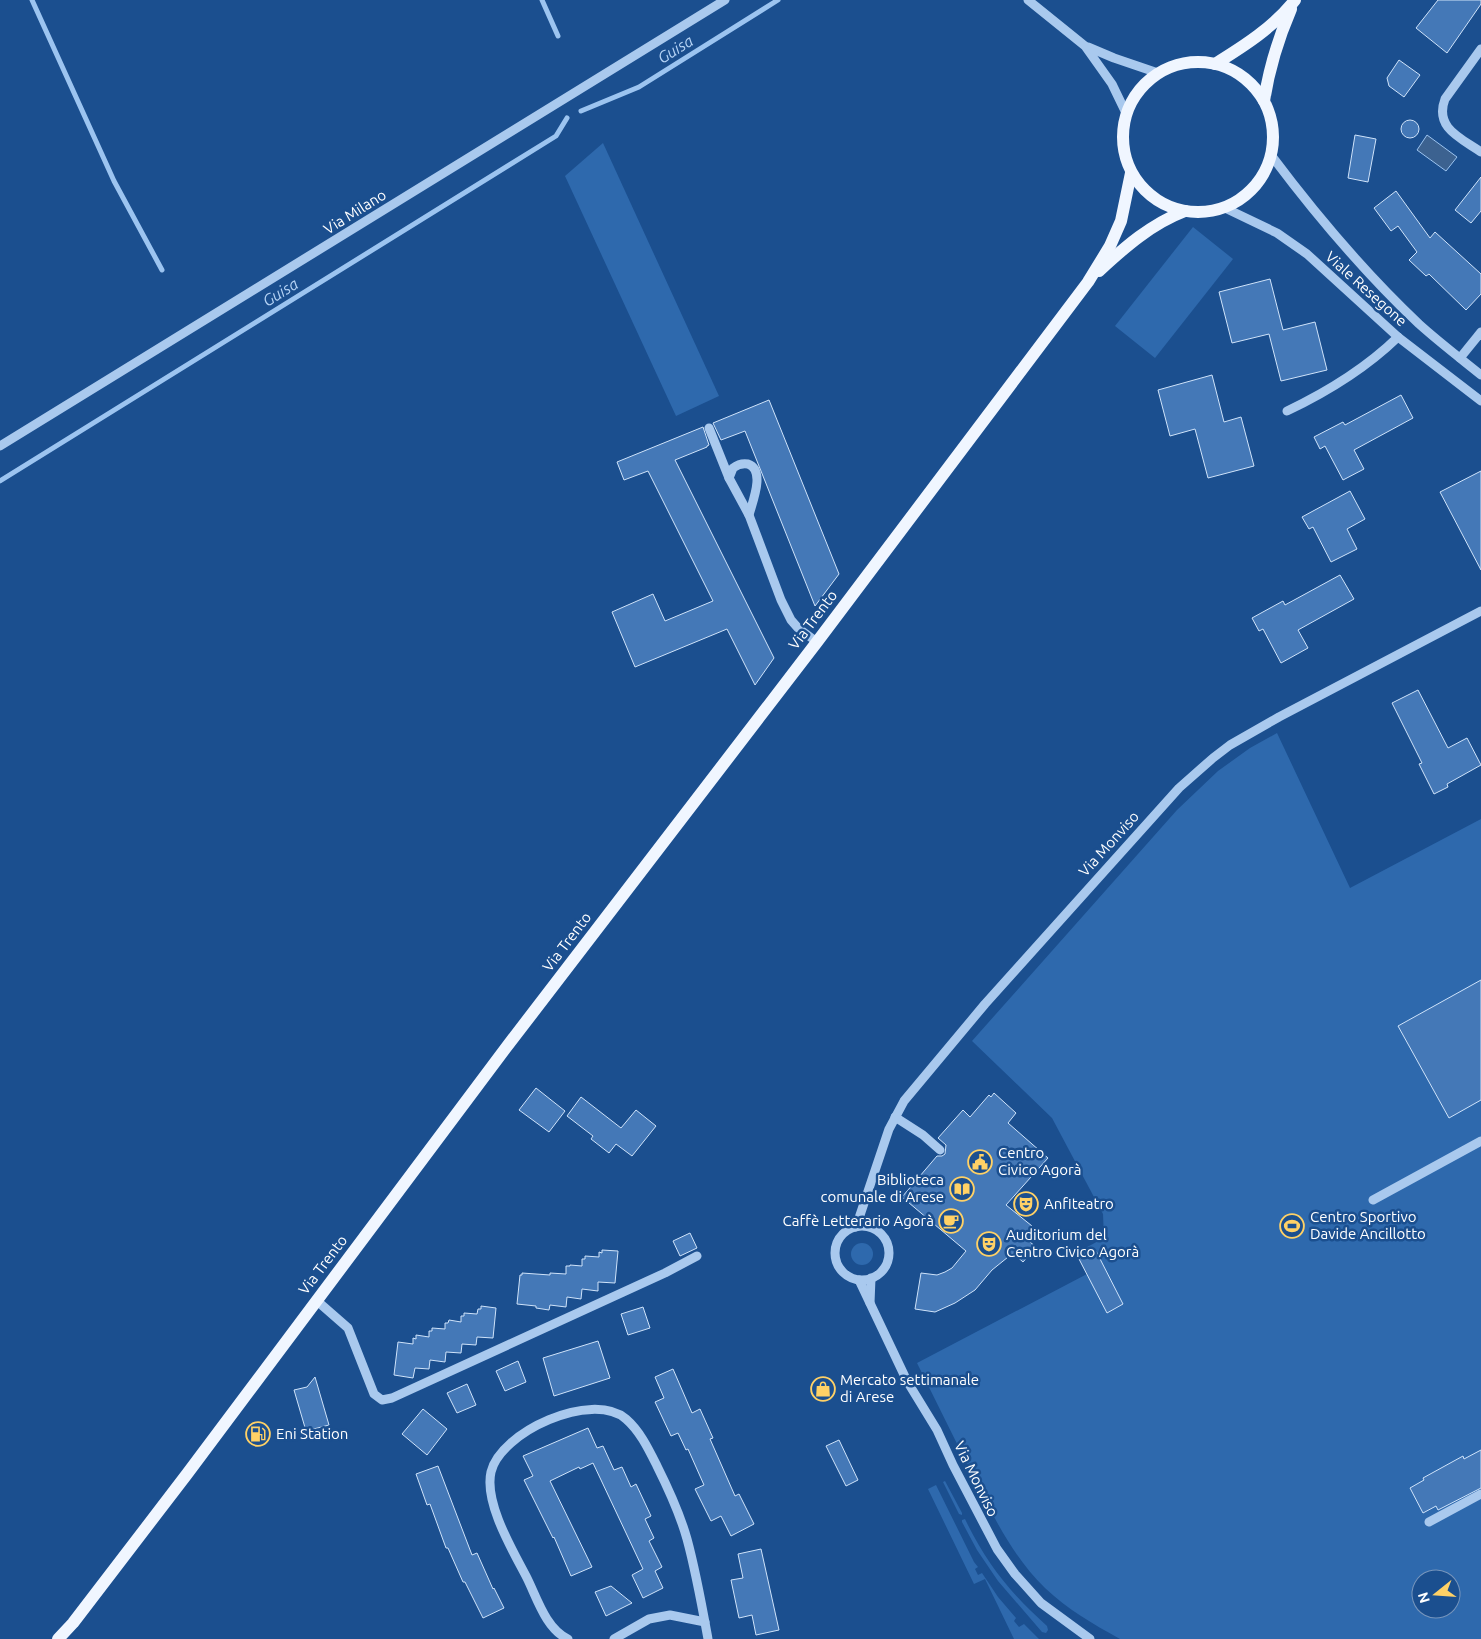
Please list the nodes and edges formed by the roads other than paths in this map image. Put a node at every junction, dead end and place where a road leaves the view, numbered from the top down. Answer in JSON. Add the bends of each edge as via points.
{"nodes":[{"id":1,"x":725,"y":0,"type":"edge"},
{"id":2,"x":1028,"y":0,"type":"edge"},
{"id":3,"x":1295,"y":1,"type":"edge"},
{"id":4,"x":1086,"y":46,"type":"junction"},
{"id":5,"x":1481,"y":49,"type":"edge"},
{"id":6,"x":1214,"y":64,"type":"junction"},
{"id":7,"x":1158,"y":73,"type":"junction"},
{"id":8,"x":1264,"y":101,"type":"junction"},
{"id":9,"x":1126,"y":113,"type":"junction"},
{"id":10,"x":1481,"y":152,"type":"edge"},
{"id":11,"x":1271,"y":155,"type":"junction"},
{"id":12,"x":1130,"y":173,"type":"junction"},
{"id":13,"x":1225,"y":208,"type":"junction"},
{"id":14,"x":1185,"y":212,"type":"junction"},
{"id":15,"x":1088,"y":282,"type":"junction"},
{"id":16,"x":1481,"y":332,"type":"edge"},
{"id":17,"x":1398,"y":337,"type":"junction"},
{"id":18,"x":1460,"y":358,"type":"junction"},
{"id":19,"x":1481,"y":375,"type":"edge"},
{"id":20,"x":1481,"y":401,"type":"edge"},
{"id":21,"x":1287,"y":411,"type":"dead end"},
{"id":22,"x":709,"y":428,"type":"dead end"},
{"id":23,"x":0,"y":446,"type":"edge"},
{"id":24,"x":729,"y":478,"type":"junction"},
{"id":25,"x":749,"y":515,"type":"junction"},
{"id":26,"x":1481,"y":611,"type":"edge"},
{"id":27,"x":817,"y":642,"type":"junction"},
{"id":28,"x":895,"y":1117,"type":"junction"},
{"id":29,"x":1481,"y":1141,"type":"edge"},
{"id":30,"x":940,"y":1150,"type":"dead end"},
{"id":31,"x":1373,"y":1200,"type":"dead end"},
{"id":32,"x":863,"y":1205,"type":"junction"},
{"id":33,"x":856,"y":1227,"type":"junction"},
{"id":34,"x":868,"y":1227,"type":"junction"},
{"id":35,"x":697,"y":1256,"type":"dead end"},
{"id":36,"x":871,"y":1278,"type":"junction"},
{"id":37,"x":859,"y":1280,"type":"junction"},
{"id":38,"x":316,"y":1300,"type":"junction"},
{"id":39,"x":870,"y":1305,"type":"junction"},
{"id":40,"x":1481,"y":1494,"type":"edge"},
{"id":41,"x":1429,"y":1522,"type":"dead end"},
{"id":42,"x":705,"y":1622,"type":"junction"},
{"id":43,"x":73,"y":1623,"type":"junction"},
{"id":44,"x":58,"y":1639,"type":"edge"},
{"id":45,"x":65,"y":1639,"type":"edge"},
{"id":46,"x":568,"y":1639,"type":"edge"},
{"id":47,"x":614,"y":1639,"type":"edge"},
{"id":48,"x":708,"y":1639,"type":"edge"},
{"id":49,"x":1090,"y":1639,"type":"edge"}],
"edges":[{"from":1,"to":23,"type":"street","name":"Via Milano"},
{"from":2,"to":4,"type":"street"},
{"from":3,"to":6,"type":"main road","via":[[1262,32]]},
{"from":3,"to":8,"type":"main road","via":[[1280,37]]},
{"from":4,"to":7,"type":"street"},
{"from":4,"to":9,"type":"street","via":[[1112,84]]},
{"from":5,"to":10,"type":"street","via":[[1442,108],[1442,118],[1448,129]]},
{"from":6,"to":7,"type":"main road","via":[[1185,63]]},
{"from":6,"to":8,"type":"main road","via":[[1243,77]]},
{"from":7,"to":9,"type":"main road","via":[[1138,90]]},
{"from":8,"to":11,"type":"main road","via":[[1272,127]]},
{"from":9,"to":12,"type":"main road","via":[[1123,144]]},
{"from":11,"to":13,"type":"main road","via":[[1255,187]]},
{"from":11,"to":18,"type":"street","name":"Viale Resegone","via":[[1312,208],[1388,292],[1420,325]]},
{"from":12,"to":14,"type":"main road","via":[[1152,197]]},
{"from":12,"to":15,"type":"main road","name":"Via Trento","via":[[1121,221]]},
{"from":13,"to":14,"type":"main road"},
{"from":13,"to":17,"type":"street","name":"Viale Resegone","via":[[1277,232],[1307,254]]},
{"from":14,"to":15,"type":"main road","name":"Via Trento","via":[[1166,219],[1137,237]]},
{"from":15,"to":27,"type":"main road","name":"Via Trento"},
{"from":16,"to":18,"type":"street"},
{"from":17,"to":20,"type":"street","name":"Viale Resegone"},
{"from":17,"to":21,"type":"street","via":[[1346,378]]},
{"from":18,"to":19,"type":"street","name":"Viale Resegone"},
{"from":22,"to":24,"type":"street"},
{"from":24,"to":25,"type":"street"},
{"from":24,"to":25,"type":"street","via":[[733,468],[746,463],[756,473],[757,487]]},
{"from":25,"to":27,"type":"street","via":[[781,600],[798,628]]},
{"from":26,"to":28,"type":"street","name":"Via Monviso","via":[[1263,726],[1230,745],[1190,778],[985,1004],[910,1093]]},
{"from":27,"to":38,"type":"main road","name":"Via Trento"},
{"from":28,"to":30,"type":"street"},
{"from":28,"to":32,"type":"street","name":"Via Monviso"},
{"from":29,"to":31,"type":"street"},
{"from":32,"to":33,"type":"street","name":"Via Monviso"},
{"from":32,"to":34,"type":"street"},
{"from":33,"to":34,"type":"street"},
{"from":33,"to":37,"type":"street","via":[[840,1238],[835,1256],[846,1275]]},
{"from":34,"to":36,"type":"street","via":[[882,1236],[888,1252],[884,1268]]},
{"from":35,"to":38,"type":"street","via":[[382,1400],[374,1394],[348,1328]]},
{"from":36,"to":37,"type":"street"},
{"from":36,"to":39,"type":"street","name":"Via Monviso"},
{"from":37,"to":39,"type":"street","name":"Via Monviso"},
{"from":38,"to":43,"type":"main road","name":"Via Trento"},
{"from":39,"to":49,"type":"street","name":"Via Monviso","via":[[996,1549],[1041,1603]]},
{"from":40,"to":41,"type":"street"},
{"from":42,"to":46,"type":"street","via":[[687,1538],[650,1452],[632,1425],[619,1414],[585,1409],[558,1416],[521,1435],[494,1462],[490,1474],[491,1498],[501,1527],[550,1623]]},
{"from":42,"to":47,"type":"street","via":[[670,1615],[650,1619]]},
{"from":42,"to":48,"type":"street"},
{"from":43,"to":44,"type":"main road"},
{"from":43,"to":45,"type":"main road"}]}
